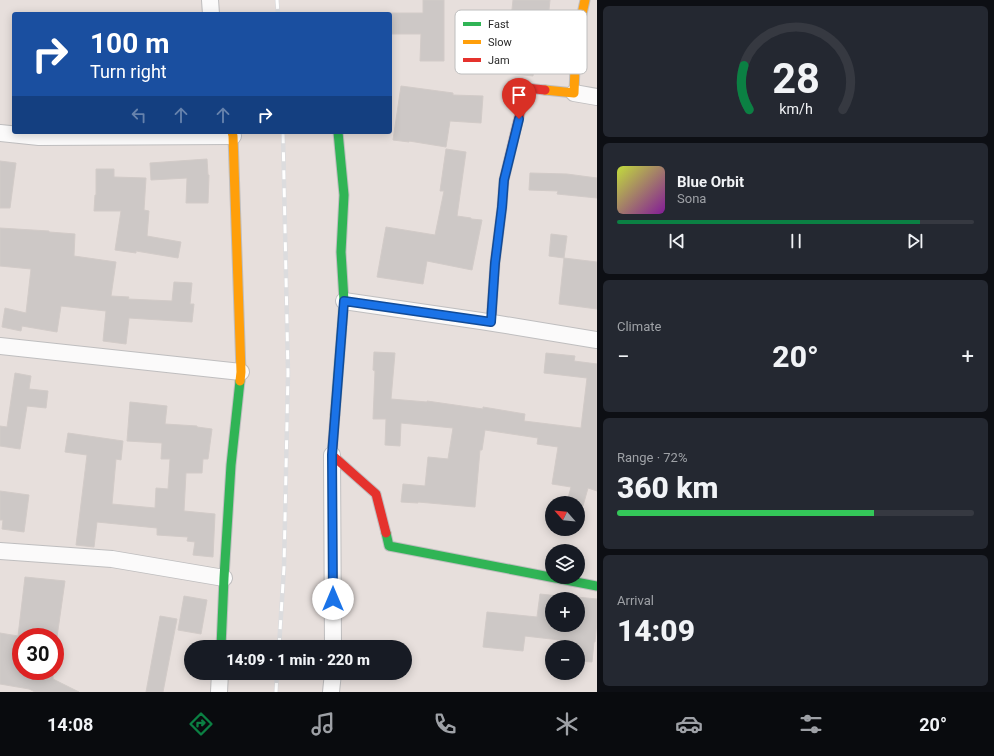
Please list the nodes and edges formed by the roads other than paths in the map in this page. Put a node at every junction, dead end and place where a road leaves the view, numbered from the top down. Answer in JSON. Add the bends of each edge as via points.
{"nodes":[{"id":1,"x":210,"y":0,"type":"edge"},
{"id":2,"x":585,"y":0,"type":"edge"},
{"id":3,"x":583,"y":10,"type":"edge"},
{"id":4,"x":211,"y":12,"type":"edge"},
{"id":5,"x":575,"y":74,"type":"edge"},
{"id":6,"x":574,"y":93,"type":"junction"},
{"id":7,"x":597,"y":97,"type":"edge"},
{"id":8,"x":0,"y":133,"type":"edge"},
{"id":9,"x":232,"y":134,"type":"edge"},
{"id":10,"x":338,"y":134,"type":"edge"},
{"id":11,"x":344,"y":301,"type":"junction"},
{"id":12,"x":491,"y":322,"type":"junction"},
{"id":13,"x":597,"y":340,"type":"edge"},
{"id":14,"x":0,"y":346,"type":"edge"},
{"id":15,"x":241,"y":372,"type":"junction"},
{"id":16,"x":332,"y":455,"type":"junction"},
{"id":17,"x":0,"y":551,"type":"edge"},
{"id":18,"x":224,"y":578,"type":"junction"},
{"id":19,"x":597,"y":586,"type":"edge"},
{"id":20,"x":221,"y":640,"type":"edge"},
{"id":21,"x":333,"y":640,"type":"edge"},
{"id":22,"x":220,"y":680,"type":"edge"},
{"id":23,"x":332,"y":680,"type":"edge"},
{"id":24,"x":219,"y":692,"type":"edge"},
{"id":25,"x":331,"y":692,"type":"edge"}],
"edges":[{"from":1,"to":4,"type":"street"},
{"from":2,"to":3,"type":"street"},
{"from":5,"to":6,"type":"street"},
{"from":6,"to":7,"type":"street"},
{"from":6,"to":12,"type":"street","via":[[526,88],[504,180]]},
{"from":8,"to":9,"type":"street","via":[[39,137]]},
{"from":9,"to":15,"type":"street"},
{"from":10,"to":11,"type":"street","via":[[344,195],[340,252]]},
{"from":11,"to":12,"type":"street"},
{"from":11,"to":16,"type":"street"},
{"from":12,"to":13,"type":"street"},
{"from":14,"to":15,"type":"street"},
{"from":15,"to":18,"type":"street","via":[[231,465]]},
{"from":16,"to":19,"type":"street","via":[[376,494],[389,546]]},
{"from":16,"to":21,"type":"street"},
{"from":17,"to":18,"type":"street","via":[[112,559]]},
{"from":18,"to":20,"type":"street"},
{"from":22,"to":24,"type":"street"},
{"from":23,"to":25,"type":"street"}]}
